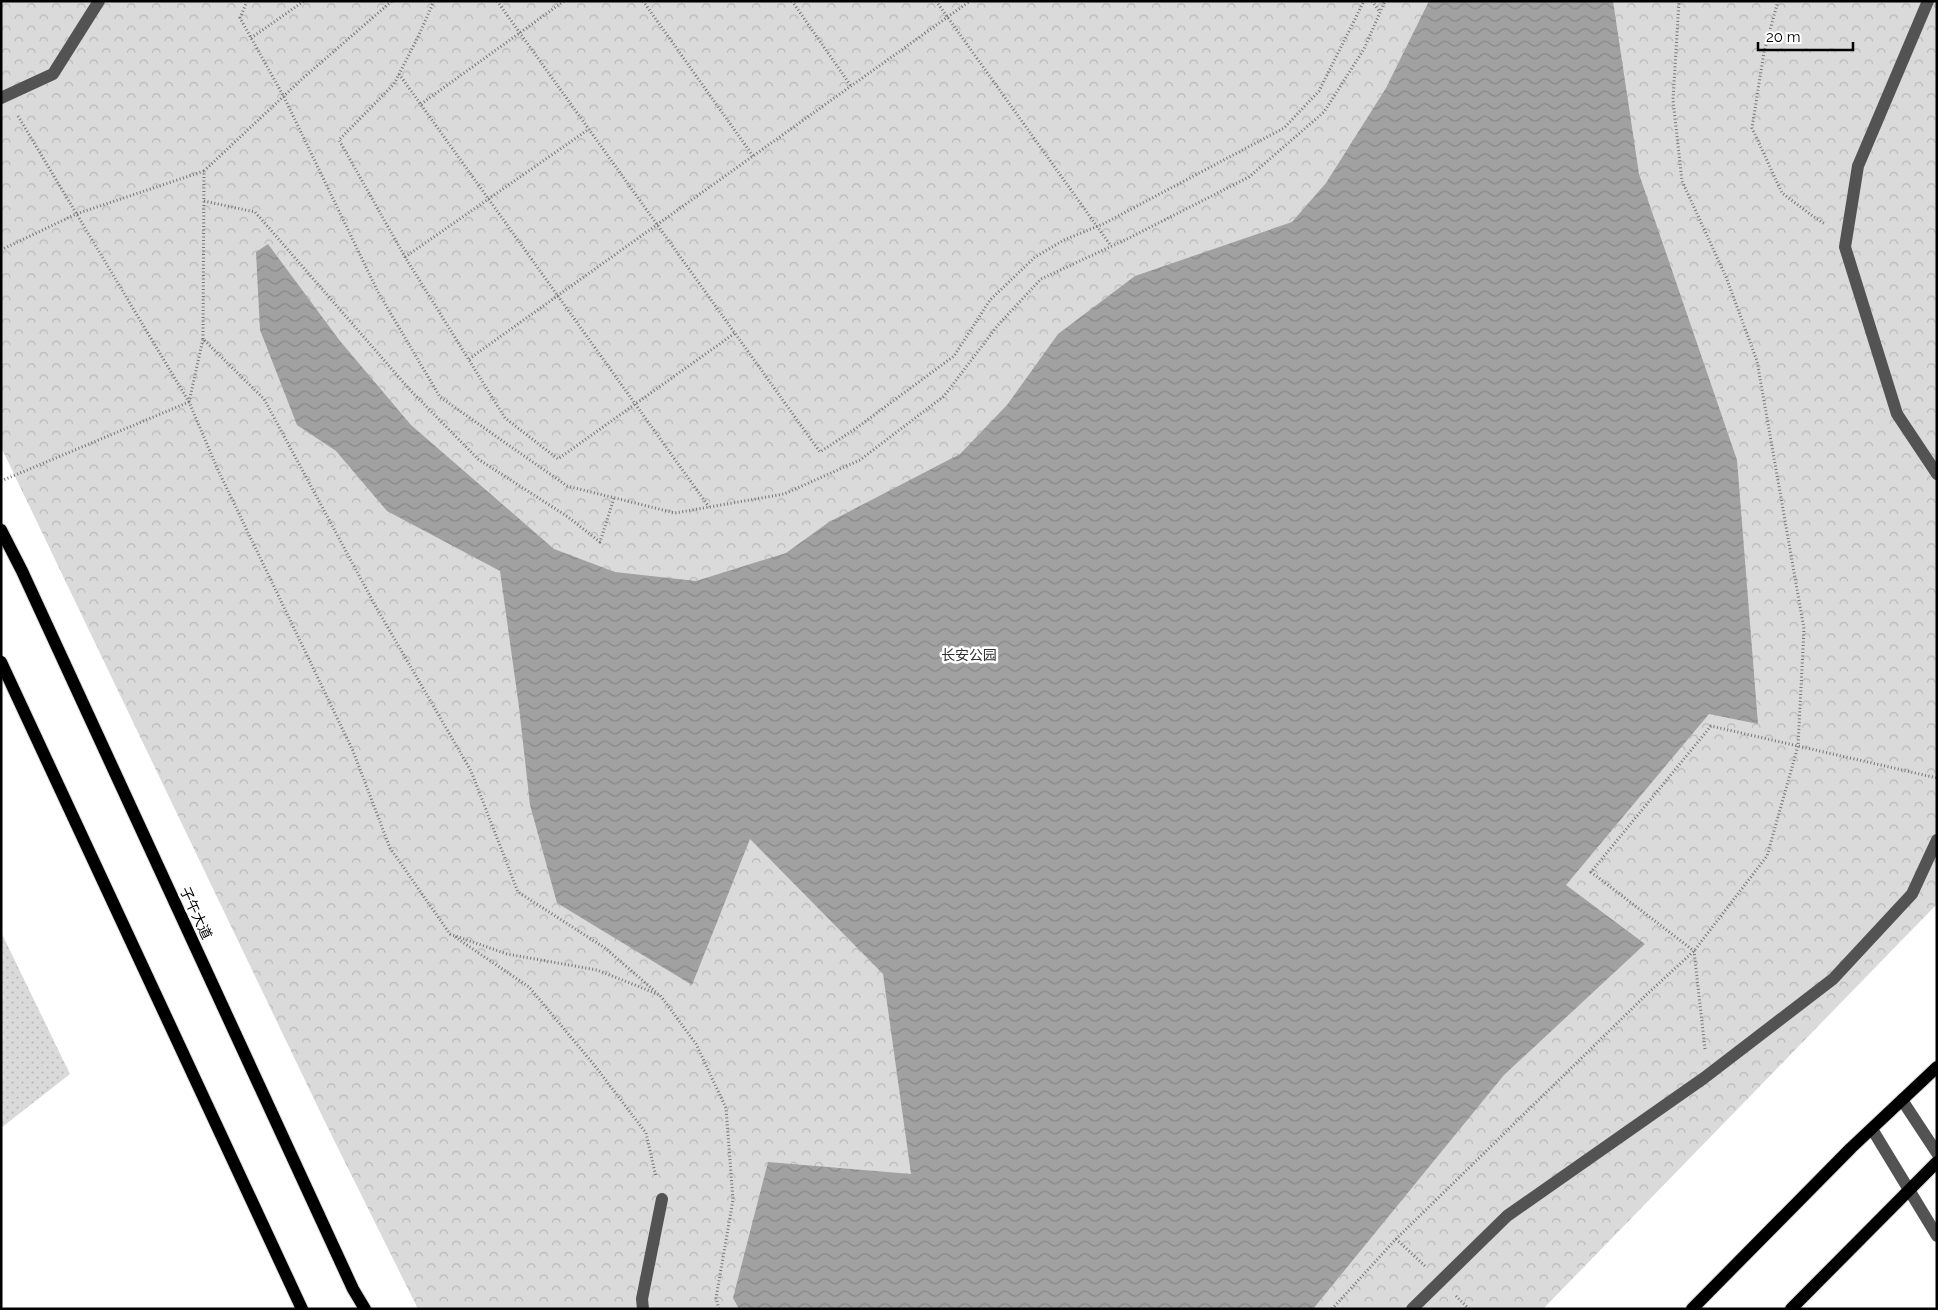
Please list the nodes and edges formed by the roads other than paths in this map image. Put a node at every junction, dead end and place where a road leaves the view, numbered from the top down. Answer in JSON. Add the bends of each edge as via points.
{"nodes":[{"id":1,"x":99,"y":1,"type":"edge"},
{"id":2,"x":1928,"y":1,"type":"edge"},
{"id":3,"x":4,"y":97,"type":"edge"},
{"id":4,"x":1937,"y":474,"type":"edge"},
{"id":5,"x":1,"y":530,"type":"edge"},
{"id":6,"x":1,"y":662,"type":"edge"},
{"id":7,"x":1937,"y":840,"type":"edge"},
{"id":8,"x":1937,"y":1067,"type":"edge"},
{"id":9,"x":1902,"y":1100,"type":"junction"},
{"id":10,"x":1872,"y":1129,"type":"junction"},
{"id":11,"x":1937,"y":1153,"type":"edge"},
{"id":12,"x":1937,"y":1162,"type":"edge"},
{"id":13,"x":1909,"y":1191,"type":"junction"},
{"id":14,"x":662,"y":1199,"type":"road end"},
{"id":15,"x":1937,"y":1236,"type":"edge"},
{"id":16,"x":302,"y":1309,"type":"edge"},
{"id":17,"x":365,"y":1309,"type":"edge"},
{"id":18,"x":643,"y":1309,"type":"edge"},
{"id":19,"x":1412,"y":1309,"type":"edge"},
{"id":20,"x":1692,"y":1309,"type":"edge"},
{"id":21,"x":1791,"y":1309,"type":"edge"}],
"edges":[{"from":1,"to":3,"type":"street","via":[[53,74]]},
{"from":2,"to":4,"type":"street","via":[[1858,166],[1845,248],[1897,414]]},
{"from":5,"to":17,"type":"main road","name":"子午大道"},
{"from":6,"to":16,"type":"main road"},
{"from":7,"to":19,"type":"street","via":[[1912,894],[1833,979],[1708,1074],[1507,1216]]},
{"from":8,"to":9,"type":"main road"},
{"from":9,"to":10,"type":"main road"},
{"from":9,"to":11,"type":"street"},
{"from":10,"to":13,"type":"street"},
{"from":10,"to":20,"type":"main road"},
{"from":12,"to":13,"type":"main road"},
{"from":13,"to":15,"type":"street"},
{"from":13,"to":21,"type":"main road"},
{"from":14,"to":18,"type":"street","via":[[642,1299]]}]}
